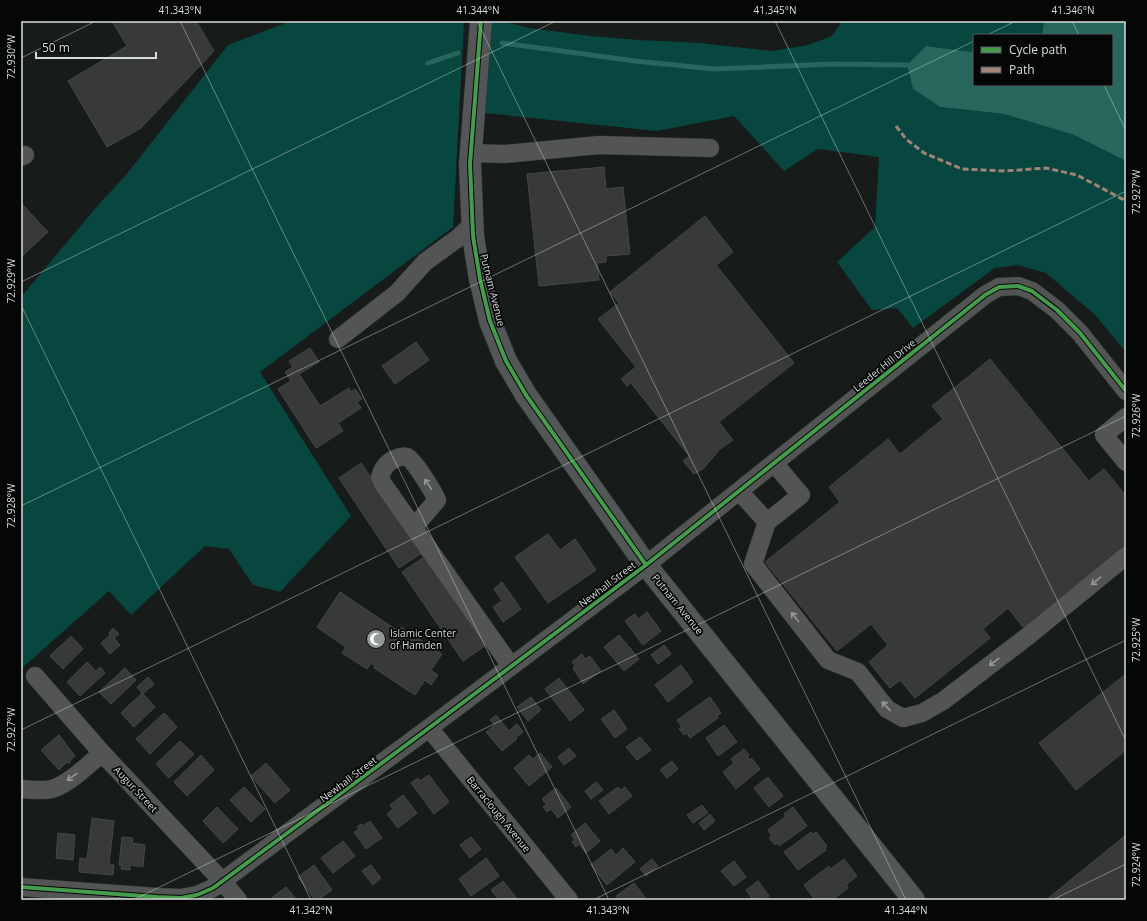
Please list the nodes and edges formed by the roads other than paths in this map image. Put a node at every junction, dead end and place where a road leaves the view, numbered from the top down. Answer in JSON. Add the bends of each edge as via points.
{"nodes":[{"id":1,"x":481,"y":21,"type":"edge"},
{"id":2,"x":710,"y":148,"type":"dead end"},
{"id":3,"x":471,"y":153,"type":"junction"},
{"id":4,"x":472,"y":225,"type":"junction"},
{"id":5,"x":338,"y":339,"type":"dead end"},
{"id":6,"x":1126,"y":391,"type":"edge"},
{"id":7,"x":1126,"y":417,"type":"edge"},
{"id":8,"x":1126,"y":462,"type":"edge"},
{"id":9,"x":774,"y":463,"type":"junction"},
{"id":10,"x":739,"y":491,"type":"junction"},
{"id":11,"x":766,"y":522,"type":"junction"},
{"id":12,"x":414,"y":527,"type":"dead end"},
{"id":13,"x":1126,"y":556,"type":"edge"},
{"id":14,"x":646,"y":565,"type":"junction"},
{"id":15,"x":511,"y":666,"type":"junction"},
{"id":16,"x":35,"y":676,"type":"dead end"},
{"id":17,"x":429,"y":728,"type":"junction"},
{"id":18,"x":102,"y":753,"type":"junction"},
{"id":19,"x":21,"y":789,"type":"edge"},
{"id":20,"x":223,"y":882,"type":"junction"},
{"id":21,"x":21,"y":887,"type":"edge"},
{"id":22,"x":238,"y":900,"type":"edge"},
{"id":23,"x":569,"y":900,"type":"edge"},
{"id":24,"x":914,"y":900,"type":"edge"}],
"edges":[{"from":1,"to":3,"type":"main road","name":"Putnam Avenue"},
{"from":2,"to":3,"type":"street","via":[[599,145],[505,154]]},
{"from":3,"to":4,"type":"main road","name":"Putnam Avenue"},
{"from":4,"to":5,"type":"street","via":[[425,262],[397,293]]},
{"from":4,"to":14,"type":"main road","name":"Putnam Avenue","via":[[488,314],[506,361],[526,395]]},
{"from":6,"to":9,"type":"street","name":"Leeder Hill Drive","via":[[1080,333],[1057,310],[1032,291],[1018,286],[999,287],[985,295]]},
{"from":7,"to":8,"type":"street","via":[[1104,434]]},
{"from":9,"to":10,"type":"street","name":"Leeder Hill Drive"},
{"from":9,"to":11,"type":"street","via":[[801,495]]},
{"from":10,"to":11,"type":"street"},
{"from":10,"to":14,"type":"street","name":"Leeder Hill Drive"},
{"from":13,"to":11,"type":"street","one_way":true,"via":[[944,701],[922,713],[904,718],[888,709],[858,672],[828,660],[753,564]]},
{"from":12,"to":15,"type":"street"},
{"from":14,"to":15,"type":"street","name":"Newhall Street"},
{"from":14,"to":24,"type":"main road","name":"Putnam Avenue"},
{"from":15,"to":17,"type":"street","name":"Newhall Street"},
{"from":16,"to":18,"type":"street","name":"Augur Street"},
{"from":17,"to":20,"type":"street","name":"Newhall Street"},
{"from":17,"to":23,"type":"street","name":"Barraclough Avenue"},
{"from":18,"to":19,"type":"street","one_way":true,"via":[[70,780],[53,788]]},
{"from":18,"to":20,"type":"street","name":"Augur Street"},
{"from":20,"to":21,"type":"street","name":"Newhall Street","via":[[197,895],[181,898]]},
{"from":20,"to":22,"type":"street","name":"Augur Street"}]}
